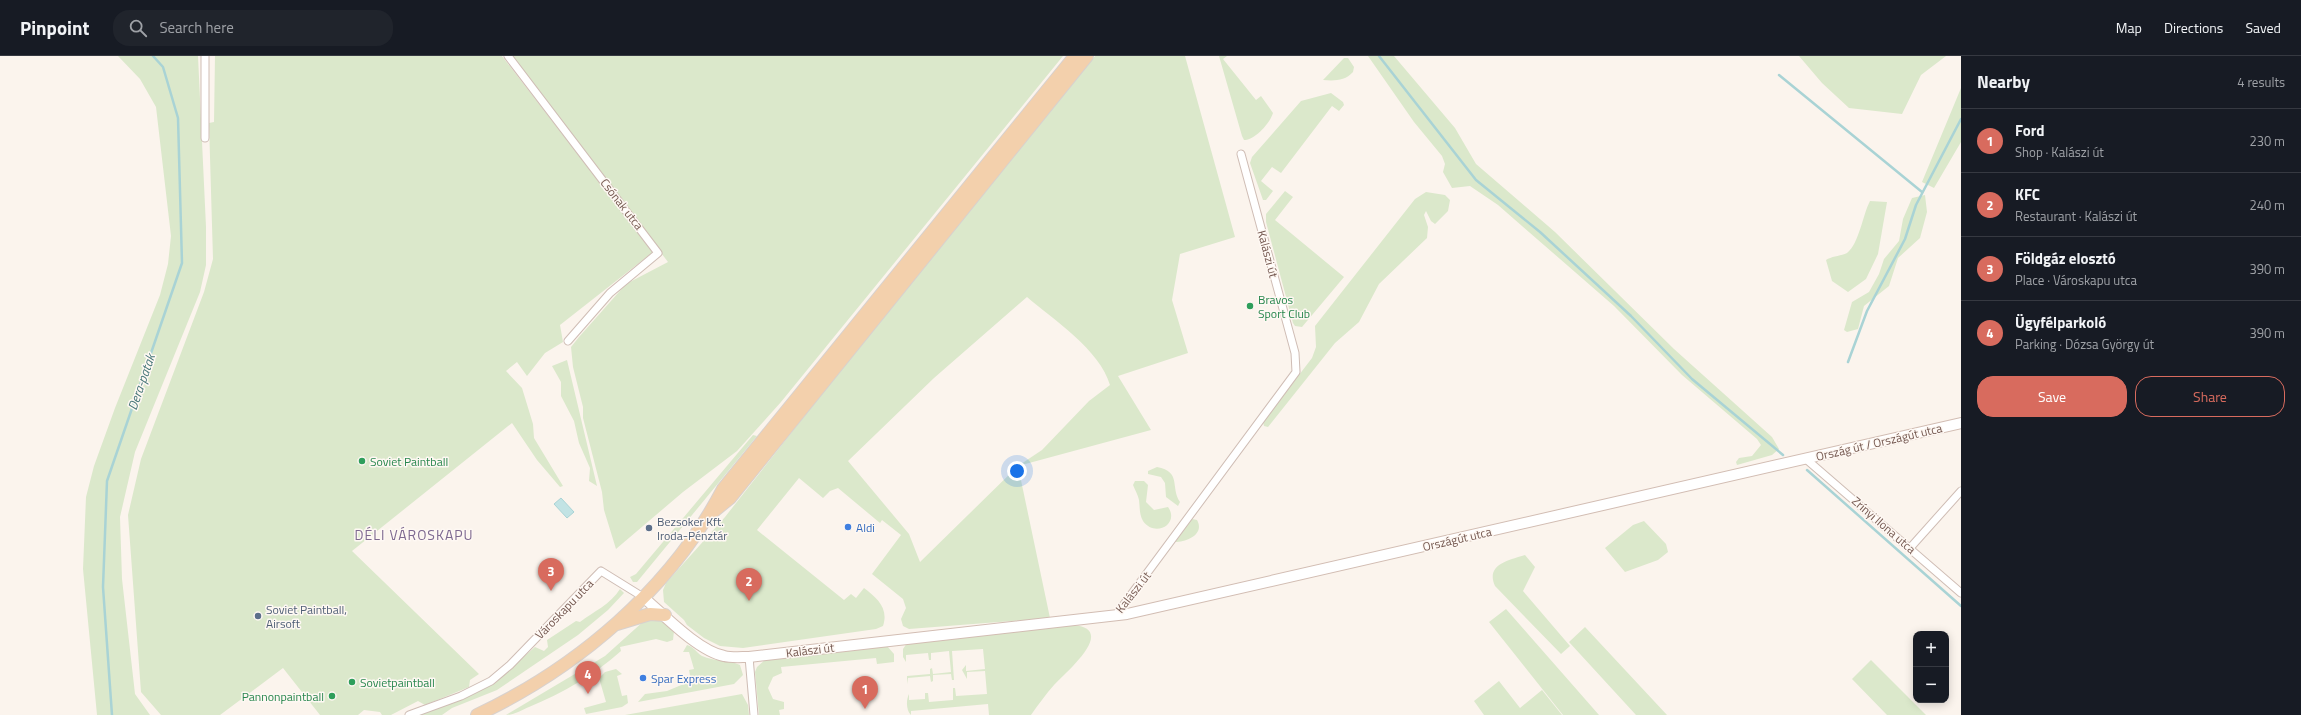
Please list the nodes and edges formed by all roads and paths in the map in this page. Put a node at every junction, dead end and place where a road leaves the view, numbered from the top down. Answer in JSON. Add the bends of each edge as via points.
{"nodes":[{"id":1,"x":205,"y":56,"type":"edge"},
{"id":2,"x":508,"y":56,"type":"edge"},
{"id":3,"x":1075,"y":56,"type":"edge"},
{"id":4,"x":1087,"y":56,"type":"edge"},
{"id":5,"x":205,"y":138,"type":"dead end"},
{"id":6,"x":1241,"y":154,"type":"dead end"},
{"id":7,"x":568,"y":341,"type":"dead end"},
{"id":8,"x":1961,"y":423,"type":"edge"},
{"id":9,"x":1801,"y":460,"type":"junction"},
{"id":10,"x":1961,"y":491,"type":"edge"},
{"id":11,"x":710,"y":514,"type":"junction"},
{"id":12,"x":1910,"y":548,"type":"junction"},
{"id":13,"x":1961,"y":593,"type":"edge"},
{"id":14,"x":643,"y":597,"type":"junction"},
{"id":15,"x":665,"y":615,"type":"junction"},
{"id":16,"x":1116,"y":615,"type":"junction"},
{"id":17,"x":612,"y":625,"type":"junction"},
{"id":18,"x":749,"y":657,"type":"junction"},
{"id":19,"x":409,"y":715,"type":"edge"},
{"id":20,"x":477,"y":715,"type":"edge"},
{"id":21,"x":754,"y":715,"type":"edge"}],
"edges":[{"from":1,"to":5,"type":"street"},
{"from":2,"to":7,"type":"street","name":"Csónak utca","via":[[658,253],[610,293]]},
{"from":3,"to":11,"type":"main road","via":[[723,489]]},
{"from":4,"to":11,"type":"main road","via":[[730,498]]},
{"from":6,"to":16,"type":"street","name":"Kalászi út","via":[[1295,354],[1296,372]]},
{"from":8,"to":9,"type":"main road","name":"Ország út / Országút utca"},
{"from":9,"to":12,"type":"street","name":"Zrínyi Ilona utca"},
{"from":9,"to":16,"type":"main road","name":"Országút utca"},
{"from":10,"to":12,"type":"street"},
{"from":11,"to":14,"type":"main road"},
{"from":12,"to":13,"type":"street","name":"Zrínyi Ilona utca"},
{"from":14,"to":15,"type":"main road","name":"Kalászi út"},
{"from":14,"to":17,"type":"main road"},
{"from":14,"to":19,"type":"street","name":"Városkapu utca","via":[[601,571],[510,665],[491,681],[461,696]]},
{"from":15,"to":17,"type":"main road","via":[[650,614]]},
{"from":15,"to":18,"type":"main road","name":"Kalászi út","via":[[711,652],[724,656]]},
{"from":16,"to":18,"type":"main road","name":"Kalászi út"},
{"from":17,"to":20,"type":"main road","via":[[585,649],[537,683]]},
{"from":18,"to":21,"type":"street"}]}
